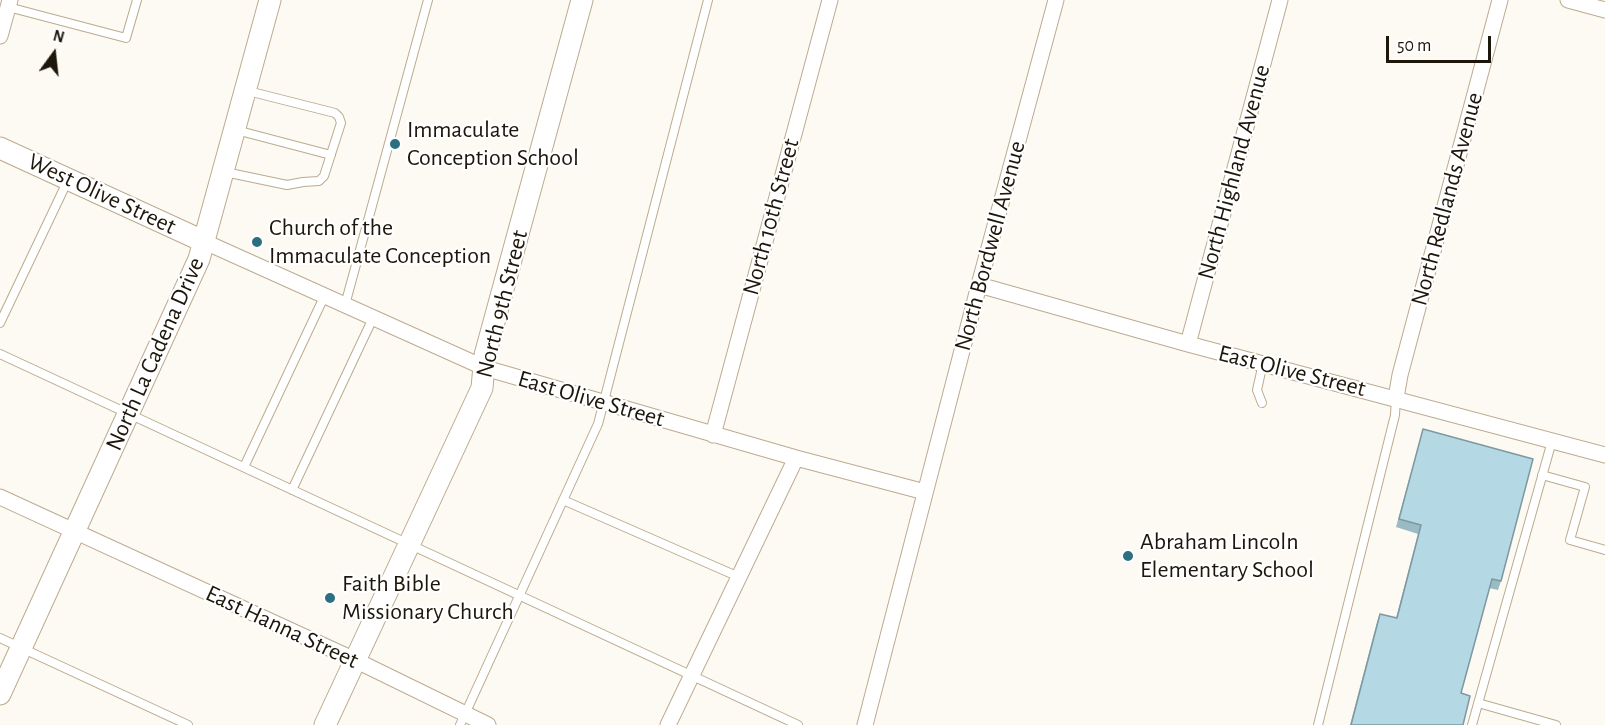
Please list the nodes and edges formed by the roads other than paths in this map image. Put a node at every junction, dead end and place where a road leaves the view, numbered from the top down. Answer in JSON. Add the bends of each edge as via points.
{"nodes":[{"id":1,"x":136,"y":0,"type":"edge"},
{"id":2,"x":270,"y":0,"type":"edge"},
{"id":3,"x":428,"y":0,"type":"edge"},
{"id":4,"x":582,"y":0,"type":"edge"},
{"id":5,"x":708,"y":0,"type":"edge"},
{"id":6,"x":830,"y":0,"type":"edge"},
{"id":7,"x":1056,"y":0,"type":"edge"},
{"id":8,"x":1280,"y":0,"type":"edge"},
{"id":9,"x":1500,"y":0,"type":"edge"},
{"id":10,"x":1568,"y":0,"type":"edge"},
{"id":11,"x":9,"y":4,"type":"edge"},
{"id":12,"x":1605,"y":10,"type":"edge"},
{"id":13,"x":0,"y":36,"type":"edge"},
{"id":14,"x":245,"y":91,"type":"junction"},
{"id":15,"x":235,"y":129,"type":"junction"},
{"id":16,"x":0,"y":148,"type":"edge"},
{"id":17,"x":331,"y":154,"type":"junction"},
{"id":18,"x":224,"y":171,"type":"junction"},
{"id":19,"x":68,"y":179,"type":"junction"},
{"id":20,"x":205,"y":242,"type":"junction"},
{"id":21,"x":979,"y":285,"type":"junction"},
{"id":22,"x":324,"y":297,"type":"junction"},
{"id":23,"x":345,"y":305,"type":"junction"},
{"id":24,"x":373,"y":318,"type":"junction"},
{"id":25,"x":0,"y":323,"type":"edge"},
{"id":26,"x":1188,"y":344,"type":"junction"},
{"id":27,"x":0,"y":354,"type":"edge"},
{"id":28,"x":1263,"y":363,"type":"junction"},
{"id":29,"x":484,"y":368,"type":"junction"},
{"id":30,"x":1396,"y":398,"type":"junction"},
{"id":31,"x":602,"y":403,"type":"junction"},
{"id":32,"x":1262,"y":403,"type":"dead end"},
{"id":33,"x":129,"y":414,"type":"junction"},
{"id":34,"x":713,"y":435,"type":"junction"},
{"id":35,"x":1552,"y":440,"type":"junction"},
{"id":36,"x":1604,"y":451,"type":"edge"},
{"id":37,"x":796,"y":458,"type":"junction"},
{"id":38,"x":244,"y":467,"type":"junction"},
{"id":39,"x":1542,"y":475,"type":"junction"},
{"id":40,"x":292,"y":490,"type":"junction"},
{"id":41,"x":925,"y":492,"type":"junction"},
{"id":42,"x":0,"y":497,"type":"edge"},
{"id":43,"x":563,"y":500,"type":"junction"},
{"id":44,"x":75,"y":532,"type":"junction"},
{"id":45,"x":409,"y":544,"type":"junction"},
{"id":46,"x":1605,"y":550,"type":"edge"},
{"id":47,"x":739,"y":577,"type":"junction"},
{"id":48,"x":519,"y":596,"type":"junction"},
{"id":49,"x":0,"y":638,"type":"edge"},
{"id":50,"x":21,"y":648,"type":"junction"},
{"id":51,"x":355,"y":660,"type":"junction"},
{"id":52,"x":692,"y":676,"type":"junction"},
{"id":53,"x":0,"y":694,"type":"edge"},
{"id":54,"x":1478,"y":703,"type":"junction"},
{"id":55,"x":463,"y":719,"type":"edge"},
{"id":56,"x":188,"y":725,"type":"edge"},
{"id":57,"x":325,"y":725,"type":"edge"},
{"id":58,"x":488,"y":725,"type":"edge"},
{"id":59,"x":668,"y":725,"type":"edge"},
{"id":60,"x":798,"y":725,"type":"edge"},
{"id":61,"x":865,"y":725,"type":"edge"},
{"id":62,"x":1318,"y":725,"type":"edge"},
{"id":63,"x":1472,"y":725,"type":"edge"},
{"id":64,"x":1556,"y":725,"type":"edge"}],
"edges":[{"from":1,"to":11,"type":"lane","via":[[126,38]]},
{"from":2,"to":14,"type":"street","name":"North La Cadena Drive"},
{"from":3,"to":23,"type":"lane"},
{"from":4,"to":29,"type":"street","name":"North 9th Street"},
{"from":5,"to":31,"type":"lane"},
{"from":6,"to":34,"type":"street","name":"North 10th Street"},
{"from":7,"to":21,"type":"street","name":"North Bordwell Avenue"},
{"from":8,"to":26,"type":"street","name":"North Highland Avenue"},
{"from":9,"to":30,"type":"street","name":"North Redlands Avenue"},
{"from":10,"to":12,"type":"street"},
{"from":11,"to":13,"type":"street"},
{"from":14,"to":15,"type":"street","name":"North La Cadena Drive"},
{"from":14,"to":17,"type":"lane","via":[[335,113],[341,123]]},
{"from":15,"to":17,"type":"lane"},
{"from":15,"to":18,"type":"street","name":"North La Cadena Drive"},
{"from":16,"to":19,"type":"street","name":"West Olive Street"},
{"from":17,"to":18,"type":"lane","via":[[319,181],[287,186]]},
{"from":18,"to":20,"type":"street","name":"North La Cadena Drive"},
{"from":19,"to":20,"type":"street","name":"West Olive Street"},
{"from":19,"to":25,"type":"lane"},
{"from":20,"to":22,"type":"street","name":"East Olive Street"},
{"from":20,"to":33,"type":"street","name":"North La Cadena Drive"},
{"from":21,"to":26,"type":"street","name":"East Olive Street"},
{"from":21,"to":41,"type":"street","name":"North Bordwell Avenue"},
{"from":22,"to":23,"type":"street","name":"East Olive Street"},
{"from":22,"to":38,"type":"lane"},
{"from":23,"to":24,"type":"street","name":"East Olive Street"},
{"from":24,"to":29,"type":"street","name":"East Olive Street"},
{"from":24,"to":40,"type":"lane"},
{"from":26,"to":28,"type":"street","name":"East Olive Street"},
{"from":27,"to":33,"type":"lane"},
{"from":28,"to":30,"type":"street","name":"East Olive Street"},
{"from":28,"to":32,"type":"lane","via":[[1257,390]]},
{"from":29,"to":31,"type":"street","name":"East Olive Street"},
{"from":29,"to":45,"type":"street","name":"North 9th Street","via":[[482,388]]},
{"from":30,"to":35,"type":"street","name":"East Olive Street"},
{"from":30,"to":62,"type":"lane"},
{"from":31,"to":34,"type":"street","name":"East Olive Street"},
{"from":31,"to":43,"type":"lane","via":[[598,424]]},
{"from":33,"to":38,"type":"lane"},
{"from":33,"to":44,"type":"street","name":"North La Cadena Drive"},
{"from":34,"to":37,"type":"street","name":"East Olive Street"},
{"from":35,"to":36,"type":"street","name":"East Olive Street"},
{"from":35,"to":39,"type":"lane"},
{"from":37,"to":41,"type":"street","name":"East Olive Street"},
{"from":37,"to":47,"type":"street"},
{"from":38,"to":40,"type":"lane"},
{"from":39,"to":46,"type":"lane","via":[[1585,487],[1570,540]]},
{"from":39,"to":54,"type":"lane"},
{"from":40,"to":45,"type":"lane"},
{"from":41,"to":61,"type":"street","name":"North Bordwell Avenue"},
{"from":42,"to":44,"type":"street","name":"East Hanna Street"},
{"from":43,"to":47,"type":"lane"},
{"from":43,"to":48,"type":"lane"},
{"from":44,"to":50,"type":"street","name":"North La Cadena Drive"},
{"from":44,"to":51,"type":"street","name":"East Hanna Street"},
{"from":45,"to":48,"type":"lane"},
{"from":45,"to":51,"type":"street","name":"North 9th Street"},
{"from":47,"to":52,"type":"street"},
{"from":48,"to":52,"type":"lane"},
{"from":48,"to":55,"type":"lane"},
{"from":49,"to":50,"type":"lane"},
{"from":50,"to":53,"type":"street","name":"North La Cadena Drive"},
{"from":50,"to":56,"type":"lane"},
{"from":51,"to":55,"type":"street","name":"East Hanna Street"},
{"from":51,"to":57,"type":"street","name":"North 9th Street"},
{"from":52,"to":59,"type":"street"},
{"from":52,"to":60,"type":"lane"},
{"from":54,"to":63,"type":"lane"},
{"from":54,"to":64,"type":"lane"},
{"from":55,"to":58,"type":"street","name":"East Hanna Street"}]}
